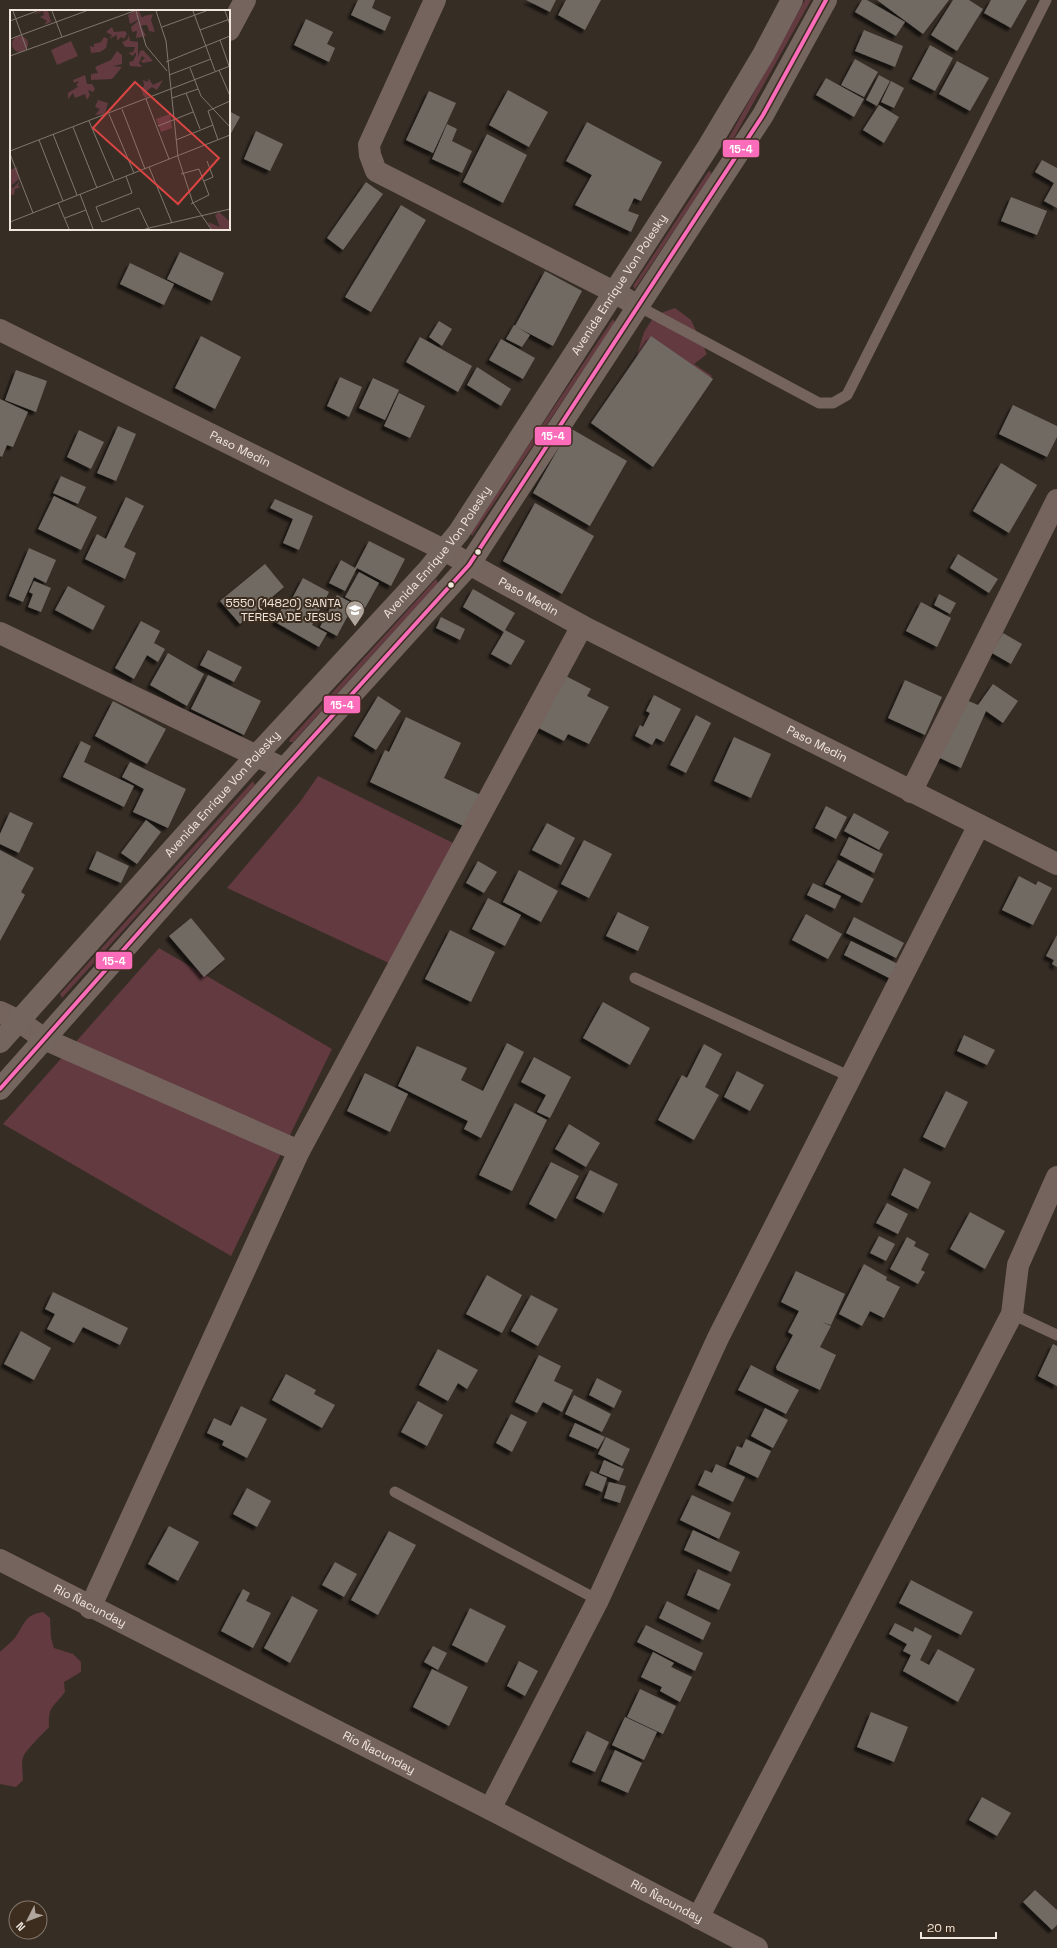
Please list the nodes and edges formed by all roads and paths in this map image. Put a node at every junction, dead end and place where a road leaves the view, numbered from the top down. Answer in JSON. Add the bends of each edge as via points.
{"nodes":[{"id":1,"x":245,"y":0,"type":"edge"},
{"id":2,"x":435,"y":0,"type":"edge"},
{"id":3,"x":792,"y":0,"type":"edge"},
{"id":4,"x":826,"y":0,"type":"edge"},
{"id":5,"x":1046,"y":0,"type":"edge"},
{"id":6,"x":230,"y":28,"type":"edge"},
{"id":7,"x":708,"y":148,"type":"junction"},
{"id":8,"x":732,"y":164,"type":"junction"},
{"id":9,"x":614,"y":292,"type":"junction"},
{"id":10,"x":638,"y":306,"type":"junction"},
{"id":11,"x":0,"y":330,"type":"edge"},
{"id":12,"x":1057,"y":500,"type":"edge"},
{"id":13,"x":444,"y":550,"type":"junction"},
{"id":14,"x":469,"y":565,"type":"junction"},
{"id":15,"x":582,"y":626,"type":"junction"},
{"id":16,"x":0,"y":633,"type":"edge"},
{"id":17,"x":256,"y":756,"type":"junction"},
{"id":18,"x":284,"y":769,"type":"junction"},
{"id":19,"x":911,"y":792,"type":"junction"},
{"id":20,"x":979,"y":825,"type":"junction"},
{"id":21,"x":1057,"y":864,"type":"edge"},
{"id":22,"x":635,"y":978,"type":"dead end"},
{"id":23,"x":9,"y":1017,"type":"edge"},
{"id":24,"x":44,"y":1039,"type":"junction"},
{"id":25,"x":0,"y":1042,"type":"edge"},
{"id":26,"x":851,"y":1076,"type":"junction"},
{"id":27,"x":0,"y":1089,"type":"edge"},
{"id":28,"x":299,"y":1151,"type":"junction"},
{"id":29,"x":1057,"y":1177,"type":"edge"},
{"id":30,"x":1012,"y":1314,"type":"junction"},
{"id":31,"x":1057,"y":1335,"type":"edge"},
{"id":32,"x":395,"y":1492,"type":"dead end"},
{"id":33,"x":0,"y":1560,"type":"edge"},
{"id":34,"x":598,"y":1600,"type":"junction"},
{"id":35,"x":90,"y":1608,"type":"junction"},
{"id":36,"x":490,"y":1809,"type":"junction"},
{"id":37,"x":698,"y":1918,"type":"junction"},
{"id":38,"x":757,"y":1948,"type":"edge"}],
"edges":[{"from":1,"to":6,"type":"street"},
{"from":2,"to":9,"type":"street","via":[[369,145],[376,171]]},
{"from":3,"to":7,"type":"main road","name":"Avenida Enrique Von Polesky"},
{"from":4,"to":8,"type":"main road","via":[[780,85]]},
{"from":5,"to":10,"type":"lane","via":[[847,395],[833,403],[819,403]]},
{"from":7,"to":8,"type":"main road"},
{"from":7,"to":9,"type":"main road","name":"Avenida Enrique Von Polesky"},
{"from":8,"to":10,"type":"main road"},
{"from":9,"to":10,"type":"street"},
{"from":9,"to":13,"type":"main road","name":"Avenida Enrique Von Polesky","via":[[459,532]]},
{"from":10,"to":14,"type":"main road"},
{"from":11,"to":13,"type":"street","name":"Paso Medin"},
{"from":12,"to":19,"type":"street"},
{"from":13,"to":14,"type":"street","name":"Paso Medin"},
{"from":13,"to":17,"type":"main road","name":"Avenida Enrique Von Polesky"},
{"from":14,"to":15,"type":"street","name":"Paso Medin"},
{"from":14,"to":18,"type":"main road"},
{"from":15,"to":19,"type":"street","name":"Paso Medin"},
{"from":15,"to":28,"type":"street"},
{"from":16,"to":17,"type":"street"},
{"from":17,"to":18,"type":"street"},
{"from":17,"to":23,"type":"main road","name":"Avenida Enrique Von Polesky"},
{"from":18,"to":24,"type":"main road"},
{"from":19,"to":20,"type":"street","name":"Paso Medin"},
{"from":20,"to":21,"type":"street","name":"Paso Medin"},
{"from":20,"to":26,"type":"street"},
{"from":22,"to":26,"type":"lane"},
{"from":23,"to":24,"type":"street"},
{"from":23,"to":25,"type":"main road","name":"Avenida Enrique Von Polesky"},
{"from":24,"to":27,"type":"main road"},
{"from":24,"to":28,"type":"street"},
{"from":26,"to":34,"type":"street","via":[[718,1338]]},
{"from":28,"to":35,"type":"street"},
{"from":29,"to":30,"type":"street","via":[[1018,1265]]},
{"from":30,"to":31,"type":"lane"},
{"from":30,"to":37,"type":"street"},
{"from":32,"to":34,"type":"lane"},
{"from":33,"to":35,"type":"street","name":"Río Ñacunday"},
{"from":34,"to":36,"type":"street"},
{"from":35,"to":36,"type":"street","name":"Río Ñacunday"},
{"from":36,"to":37,"type":"street","name":"Río Ñacunday"},
{"from":37,"to":38,"type":"street","name":"Río Ñacunday"}]}
